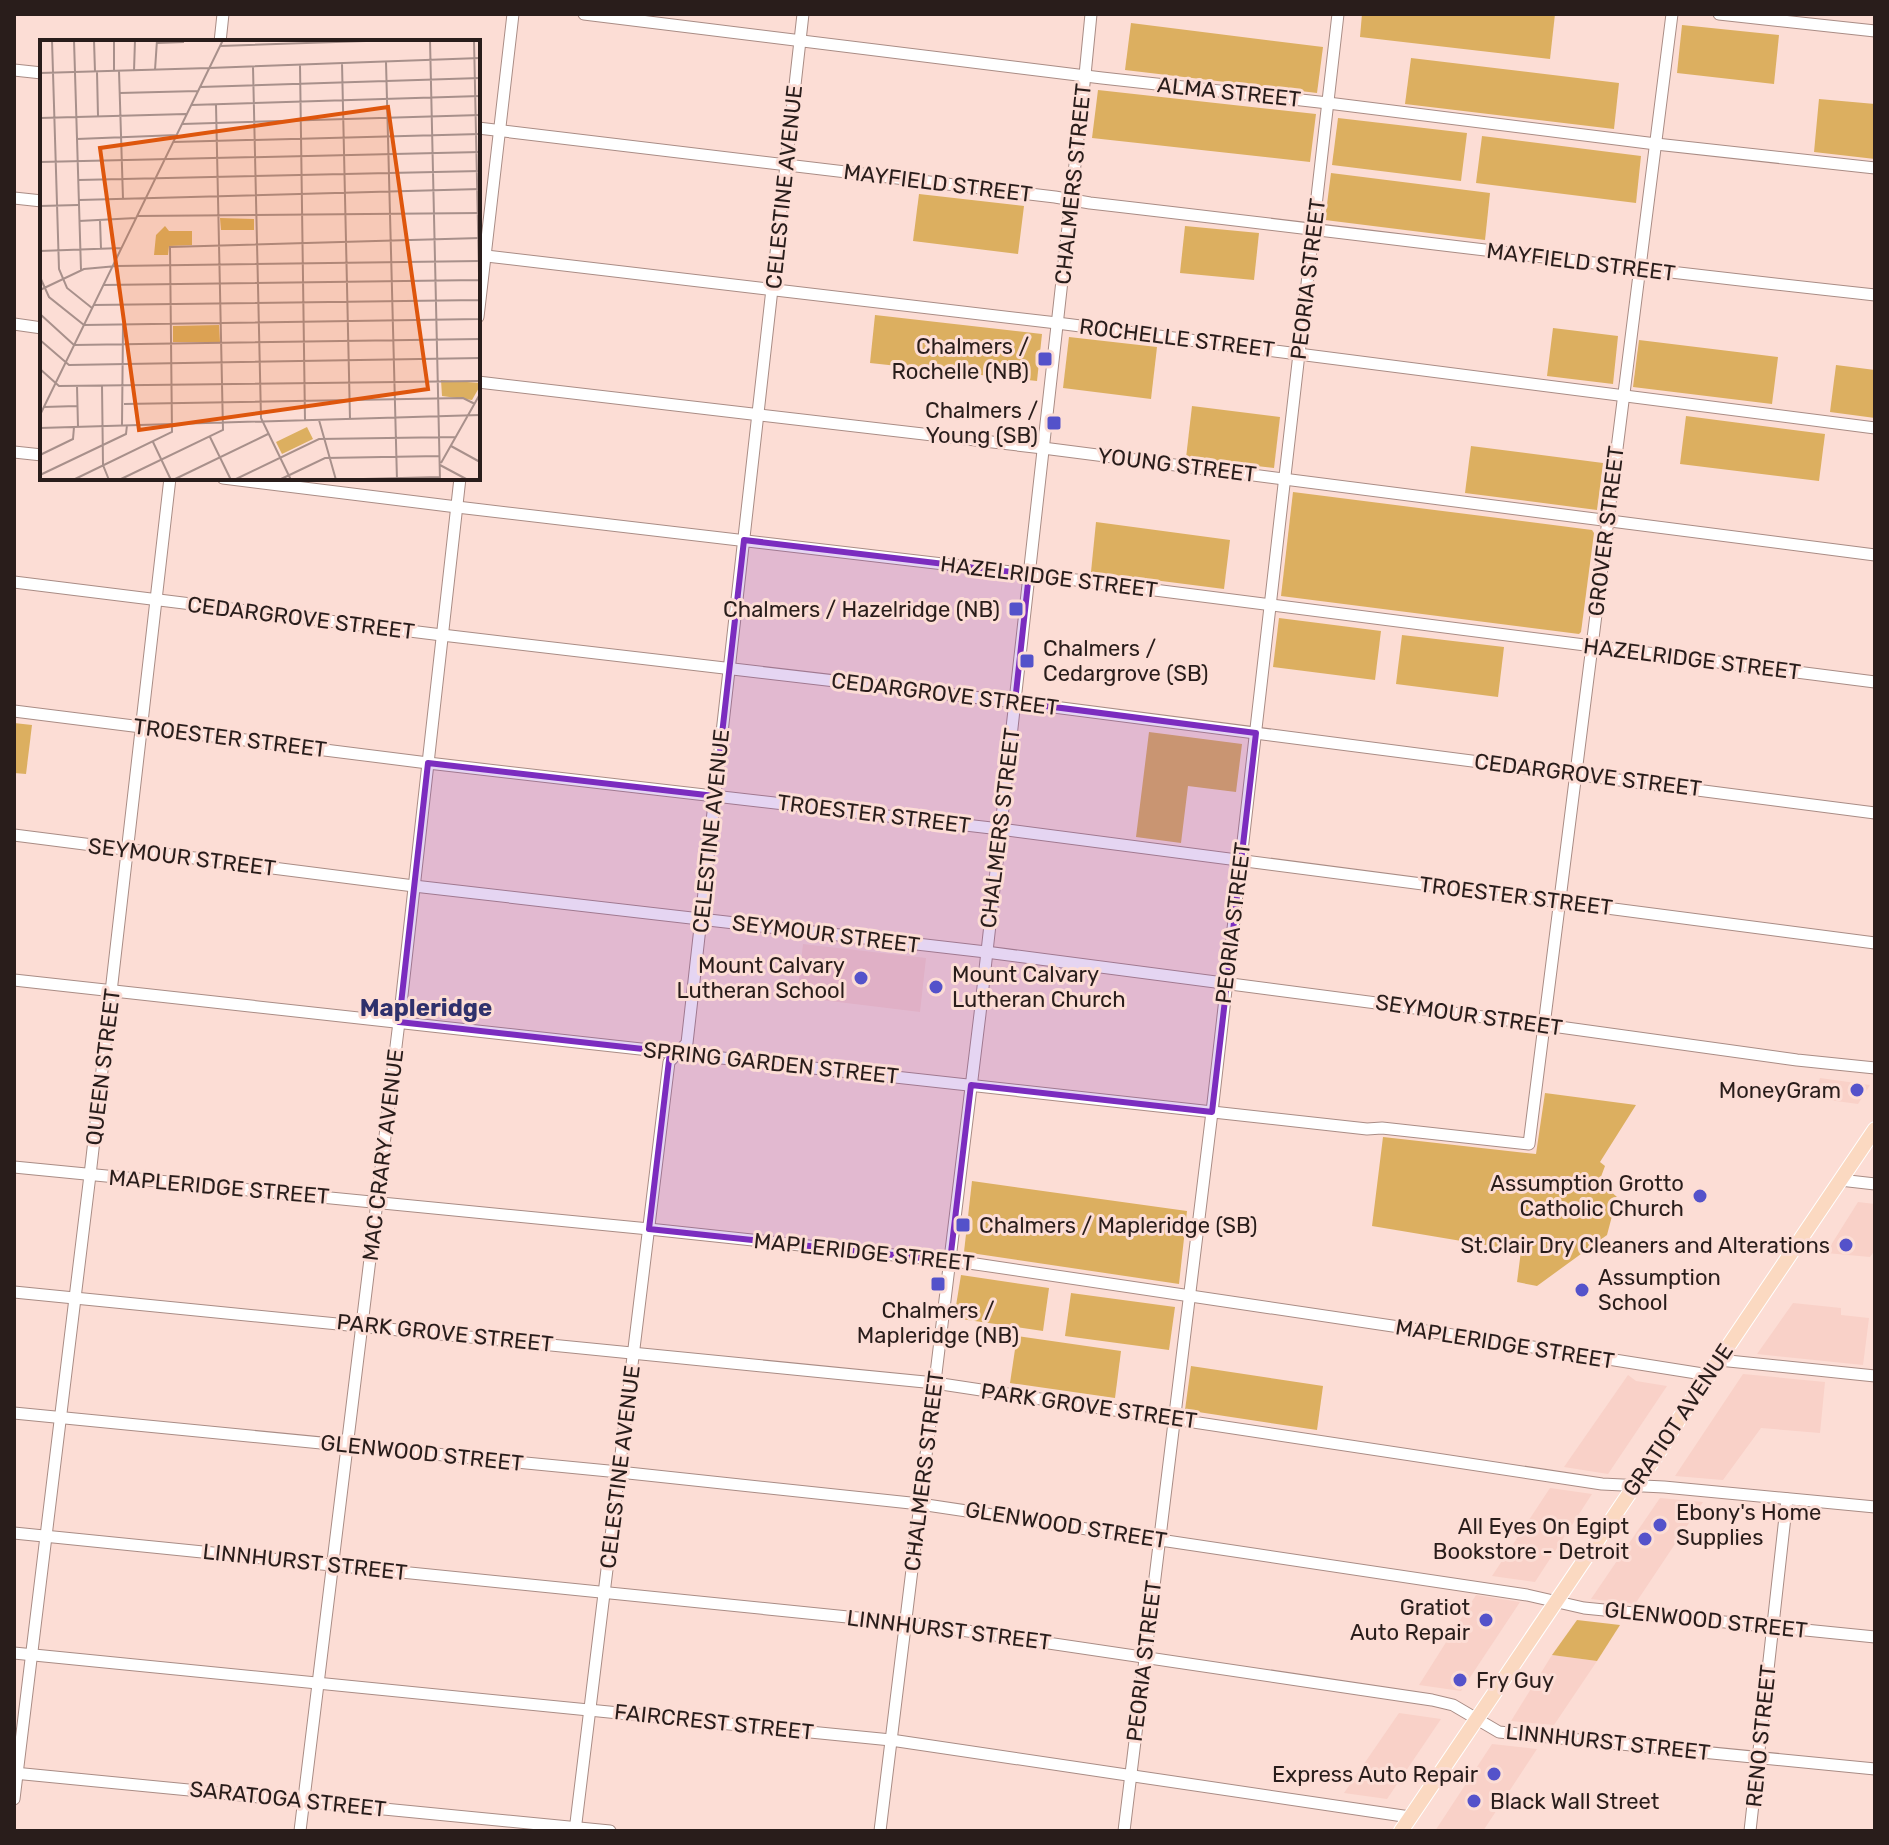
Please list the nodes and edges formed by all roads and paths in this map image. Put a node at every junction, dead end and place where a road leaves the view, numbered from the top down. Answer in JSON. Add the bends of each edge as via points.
{"nodes":[{"id":1,"x":223,"y":14,"type":"edge"},
{"id":2,"x":513,"y":14,"type":"edge"},
{"id":3,"x":584,"y":14,"type":"edge"},
{"id":4,"x":803,"y":14,"type":"edge"},
{"id":5,"x":1091,"y":14,"type":"edge"},
{"id":6,"x":1338,"y":14,"type":"edge"},
{"id":7,"x":1672,"y":14,"type":"edge"},
{"id":8,"x":1719,"y":14,"type":"edge"},
{"id":9,"x":1875,"y":31,"type":"edge"},
{"id":10,"x":220,"y":40,"type":"edge"},
{"id":11,"x":800,"y":41,"type":"junction"},
{"id":12,"x":14,"y":70,"type":"edge"},
{"id":13,"x":40,"y":73,"type":"edge"},
{"id":14,"x":1085,"y":75,"type":"junction"},
{"id":15,"x":1328,"y":103,"type":"junction"},
{"id":16,"x":480,"y":128,"type":"edge"},
{"id":17,"x":499,"y":131,"type":"junction"},
{"id":18,"x":1656,"y":144,"type":"junction"},
{"id":19,"x":786,"y":165,"type":"junction"},
{"id":20,"x":1875,"y":168,"type":"edge"},
{"id":21,"x":14,"y":198,"type":"edge"},
{"id":22,"x":1071,"y":200,"type":"junction"},
{"id":23,"x":40,"y":201,"type":"edge"},
{"id":24,"x":1313,"y":228,"type":"junction"},
{"id":25,"x":482,"y":256,"type":"edge"},
{"id":26,"x":1640,"y":270,"type":"junction"},
{"id":27,"x":480,"y":286,"type":"edge"},
{"id":28,"x":772,"y":290,"type":"junction"},
{"id":29,"x":1875,"y":295,"type":"edge"},
{"id":30,"x":1057,"y":323,"type":"junction"},
{"id":31,"x":14,"y":324,"type":"edge"},
{"id":32,"x":40,"y":328,"type":"edge"},
{"id":33,"x":1299,"y":353,"type":"junction"},
{"id":34,"x":480,"y":382,"type":"edge"},
{"id":35,"x":1623,"y":395,"type":"junction"},
{"id":36,"x":758,"y":415,"type":"junction"},
{"id":37,"x":1875,"y":428,"type":"edge"},
{"id":38,"x":1043,"y":448,"type":"junction"},
{"id":39,"x":14,"y":452,"type":"edge"},
{"id":40,"x":40,"y":455,"type":"edge"},
{"id":41,"x":1285,"y":479,"type":"junction"},
{"id":42,"x":170,"y":480,"type":"edge"},
{"id":43,"x":239,"y":480,"type":"edge"},
{"id":44,"x":460,"y":480,"type":"edge"},
{"id":45,"x":457,"y":507,"type":"junction"},
{"id":46,"x":1607,"y":520,"type":"junction"},
{"id":47,"x":744,"y":540,"type":"junction"},
{"id":48,"x":1875,"y":555,"type":"edge"},
{"id":49,"x":1029,"y":574,"type":"junction"},
{"id":50,"x":14,"y":582,"type":"edge"},
{"id":51,"x":156,"y":600,"type":"junction"},
{"id":52,"x":1270,"y":605,"type":"junction"},
{"id":53,"x":442,"y":635,"type":"junction"},
{"id":54,"x":1592,"y":646,"type":"junction"},
{"id":55,"x":730,"y":668,"type":"junction"},
{"id":56,"x":1875,"y":682,"type":"edge"},
{"id":57,"x":1015,"y":702,"type":"junction"},
{"id":58,"x":14,"y":711,"type":"edge"},
{"id":59,"x":142,"y":727,"type":"junction"},
{"id":60,"x":1256,"y":733,"type":"junction"},
{"id":61,"x":428,"y":763,"type":"junction"},
{"id":62,"x":1576,"y":774,"type":"junction"},
{"id":63,"x":715,"y":796,"type":"junction"},
{"id":64,"x":1875,"y":813,"type":"edge"},
{"id":65,"x":1000,"y":829,"type":"junction"},
{"id":66,"x":14,"y":835,"type":"edge"},
{"id":67,"x":128,"y":850,"type":"junction"},
{"id":68,"x":1241,"y":860,"type":"junction"},
{"id":69,"x":414,"y":886,"type":"junction"},
{"id":70,"x":1560,"y":902,"type":"junction"},
{"id":71,"x":701,"y":919,"type":"junction"},
{"id":72,"x":1875,"y":943,"type":"edge"},
{"id":73,"x":986,"y":952,"type":"junction"},
{"id":74,"x":14,"y":980,"type":"edge"},
{"id":75,"x":1226,"y":983,"type":"junction"},
{"id":76,"x":112,"y":991,"type":"junction"},
{"id":77,"x":399,"y":1022,"type":"junction"},
{"id":78,"x":1545,"y":1025,"type":"junction"},
{"id":79,"x":678,"y":1053,"type":"junction"},
{"id":80,"x":1875,"y":1068,"type":"edge"},
{"id":81,"x":971,"y":1085,"type":"junction"},
{"id":82,"x":1212,"y":1112,"type":"junction"},
{"id":83,"x":1875,"y":1129,"type":"edge"},
{"id":84,"x":1529,"y":1144,"type":"joint"},
{"id":85,"x":14,"y":1167,"type":"edge"},
{"id":86,"x":90,"y":1175,"type":"junction"},
{"id":87,"x":1840,"y":1180,"type":"junction"},
{"id":88,"x":1875,"y":1184,"type":"edge"},
{"id":89,"x":377,"y":1202,"type":"junction"},
{"id":90,"x":649,"y":1229,"type":"junction"},
{"id":91,"x":950,"y":1261,"type":"junction"},
{"id":92,"x":14,"y":1292,"type":"edge"},
{"id":93,"x":1189,"y":1296,"type":"junction"},
{"id":94,"x":75,"y":1298,"type":"junction"},
{"id":95,"x":362,"y":1325,"type":"junction"},
{"id":96,"x":634,"y":1352,"type":"junction"},
{"id":97,"x":1719,"y":1360,"type":"junction"},
{"id":98,"x":1709,"y":1375,"type":"junction"},
{"id":99,"x":1875,"y":1376,"type":"edge"},
{"id":100,"x":935,"y":1383,"type":"junction"},
{"id":101,"x":14,"y":1413,"type":"edge"},
{"id":102,"x":61,"y":1418,"type":"junction"},
{"id":103,"x":1174,"y":1418,"type":"junction"},
{"id":104,"x":347,"y":1446,"type":"junction"},
{"id":105,"x":619,"y":1472,"type":"junction"},
{"id":106,"x":1635,"y":1485,"type":"junction"},
{"id":107,"x":1787,"y":1499,"type":"junction"},
{"id":108,"x":920,"y":1504,"type":"junction"},
{"id":109,"x":1875,"y":1507,"type":"edge"},
{"id":110,"x":14,"y":1533,"type":"edge"},
{"id":111,"x":46,"y":1536,"type":"junction"},
{"id":112,"x":1159,"y":1539,"type":"junction"},
{"id":113,"x":332,"y":1564,"type":"junction"},
{"id":114,"x":605,"y":1591,"type":"junction"},
{"id":115,"x":1556,"y":1601,"type":"junction"},
{"id":116,"x":906,"y":1622,"type":"junction"},
{"id":117,"x":1773,"y":1627,"type":"junction"},
{"id":118,"x":1875,"y":1637,"type":"edge"},
{"id":119,"x":14,"y":1653,"type":"edge"},
{"id":120,"x":32,"y":1655,"type":"junction"},
{"id":121,"x":1145,"y":1657,"type":"junction"},
{"id":122,"x":318,"y":1682,"type":"junction"},
{"id":123,"x":590,"y":1709,"type":"junction"},
{"id":124,"x":1477,"y":1718,"type":"junction"},
{"id":125,"x":891,"y":1740,"type":"junction"},
{"id":126,"x":1759,"y":1758,"type":"junction"},
{"id":127,"x":1875,"y":1769,"type":"edge"},
{"id":128,"x":16,"y":1773,"type":"edge"},
{"id":129,"x":1130,"y":1775,"type":"junction"},
{"id":130,"x":14,"y":1799,"type":"edge"},
{"id":131,"x":303,"y":1800,"type":"junction"},
{"id":132,"x":1410,"y":1817,"type":"junction"},
{"id":133,"x":575,"y":1829,"type":"edge"},
{"id":134,"x":300,"y":1831,"type":"edge"},
{"id":135,"x":610,"y":1831,"type":"edge"},
{"id":136,"x":880,"y":1831,"type":"edge"},
{"id":137,"x":1124,"y":1831,"type":"edge"},
{"id":138,"x":1401,"y":1831,"type":"edge"},
{"id":139,"x":1750,"y":1831,"type":"edge"}],
"edges":[{"from":1,"to":10,"type":"street"},
{"from":2,"to":17,"type":"street"},
{"from":3,"to":11,"type":"street","name":"ALMA STREET"},
{"from":4,"to":11,"type":"street","name":"CELESTINE AVENUE"},
{"from":5,"to":14,"type":"street","name":"CHALMERS STREET"},
{"from":6,"to":15,"type":"street","name":"PEORIA STREET"},
{"from":7,"to":18,"type":"street","name":"GROVER STREET"},
{"from":8,"to":9,"type":"street"},
{"from":11,"to":14,"type":"street","name":"ALMA STREET"},
{"from":11,"to":19,"type":"street","name":"CELESTINE AVENUE"},
{"from":12,"to":13,"type":"street"},
{"from":14,"to":15,"type":"street","name":"ALMA STREET"},
{"from":14,"to":22,"type":"street","name":"CHALMERS STREET"},
{"from":15,"to":18,"type":"street","name":"ALMA STREET"},
{"from":15,"to":24,"type":"street","name":"PEORIA STREET"},
{"from":16,"to":17,"type":"street","name":"MAYFIELD STREET"},
{"from":17,"to":19,"type":"street","name":"MAYFIELD STREET"},
{"from":17,"to":25,"type":"street"},
{"from":18,"to":20,"type":"street","name":"ALMA STREET"},
{"from":18,"to":26,"type":"street","name":"GROVER STREET"},
{"from":19,"to":22,"type":"street","name":"MAYFIELD STREET"},
{"from":19,"to":28,"type":"street","name":"CELESTINE AVENUE"},
{"from":21,"to":23,"type":"street"},
{"from":22,"to":24,"type":"street","name":"MAYFIELD STREET"},
{"from":22,"to":30,"type":"street","name":"CHALMERS STREET"},
{"from":24,"to":26,"type":"street","name":"MAYFIELD STREET"},
{"from":24,"to":33,"type":"street","name":"PEORIA STREET"},
{"from":25,"to":27,"type":"street"},
{"from":25,"to":28,"type":"street","name":"ROCHELLE STREET"},
{"from":26,"to":29,"type":"street","name":"MAYFIELD STREET"},
{"from":26,"to":35,"type":"street","name":"GROVER STREET"},
{"from":28,"to":30,"type":"street","name":"ROCHELLE STREET"},
{"from":28,"to":36,"type":"street","name":"CELESTINE AVENUE"},
{"from":30,"to":33,"type":"street","name":"ROCHELLE STREET"},
{"from":30,"to":38,"type":"street","name":"CHALMERS STREET"},
{"from":31,"to":32,"type":"street"},
{"from":33,"to":35,"type":"street","name":"ROCHELLE STREET"},
{"from":33,"to":41,"type":"street","name":"PEORIA STREET"},
{"from":34,"to":36,"type":"street","name":"YOUNG STREET"},
{"from":35,"to":37,"type":"street","name":"ROCHELLE STREET"},
{"from":35,"to":46,"type":"street","name":"GROVER STREET"},
{"from":36,"to":38,"type":"street","name":"YOUNG STREET"},
{"from":36,"to":47,"type":"street","name":"CELESTINE AVENUE"},
{"from":38,"to":41,"type":"street","name":"YOUNG STREET"},
{"from":38,"to":49,"type":"street","name":"CHALMERS STREET"},
{"from":39,"to":40,"type":"street"},
{"from":41,"to":46,"type":"street","name":"YOUNG STREET"},
{"from":41,"to":52,"type":"street","name":"PEORIA STREET"},
{"from":42,"to":51,"type":"street","name":"QUEEN STREET"},
{"from":43,"to":45,"type":"street","name":"HAZELRIDGE STREET"},
{"from":44,"to":45,"type":"street","name":"MAC CRARY AVENUE"},
{"from":45,"to":47,"type":"street","name":"HAZELRIDGE STREET"},
{"from":45,"to":53,"type":"street","name":"MAC CRARY AVENUE"},
{"from":46,"to":48,"type":"street","name":"YOUNG STREET"},
{"from":46,"to":54,"type":"street","name":"GROVER STREET"},
{"from":47,"to":49,"type":"street","name":"HAZELRIDGE STREET"},
{"from":47,"to":55,"type":"street","name":"CELESTINE AVENUE"},
{"from":49,"to":52,"type":"street","name":"HAZELRIDGE STREET"},
{"from":49,"to":57,"type":"street","name":"CHALMERS STREET"},
{"from":50,"to":51,"type":"street","name":"CEDARGROVE STREET"},
{"from":51,"to":53,"type":"street","name":"CEDARGROVE STREET"},
{"from":51,"to":59,"type":"street","name":"QUEEN STREET"},
{"from":52,"to":54,"type":"street","name":"HAZELRIDGE STREET"},
{"from":52,"to":60,"type":"street","name":"PEORIA STREET"},
{"from":53,"to":55,"type":"street","name":"CEDARGROVE STREET"},
{"from":53,"to":61,"type":"street","name":"MAC CRARY AVENUE"},
{"from":54,"to":56,"type":"street","name":"HAZELRIDGE STREET"},
{"from":54,"to":62,"type":"street","name":"GROVER STREET"},
{"from":55,"to":57,"type":"street","name":"CEDARGROVE STREET"},
{"from":55,"to":63,"type":"street","name":"CELESTINE AVENUE"},
{"from":57,"to":60,"type":"street","name":"CEDARGROVE STREET"},
{"from":57,"to":65,"type":"street","name":"CHALMERS STREET"},
{"from":58,"to":59,"type":"street","name":"TROESTER STREET"},
{"from":59,"to":61,"type":"street","name":"TROESTER STREET"},
{"from":59,"to":67,"type":"street","name":"QUEEN STREET"},
{"from":60,"to":62,"type":"street","name":"CEDARGROVE STREET"},
{"from":60,"to":68,"type":"street","name":"PEORIA STREET"},
{"from":61,"to":63,"type":"street","name":"TROESTER STREET"},
{"from":61,"to":69,"type":"street","name":"MAC CRARY AVENUE"},
{"from":62,"to":64,"type":"street","name":"CEDARGROVE STREET"},
{"from":62,"to":70,"type":"street","name":"GROVER STREET"},
{"from":63,"to":65,"type":"street","name":"TROESTER STREET"},
{"from":63,"to":71,"type":"street","name":"CELESTINE AVENUE"},
{"from":65,"to":68,"type":"street","name":"TROESTER STREET"},
{"from":65,"to":73,"type":"street","name":"CHALMERS STREET"},
{"from":66,"to":67,"type":"street","name":"SEYMOUR STREET"},
{"from":67,"to":69,"type":"street","name":"SEYMOUR STREET"},
{"from":67,"to":76,"type":"street","name":"QUEEN STREET"},
{"from":68,"to":70,"type":"street","name":"TROESTER STREET"},
{"from":68,"to":75,"type":"street","name":"PEORIA STREET"},
{"from":69,"to":71,"type":"street","name":"SEYMOUR STREET"},
{"from":69,"to":77,"type":"street","name":"MAC CRARY AVENUE"},
{"from":70,"to":72,"type":"street","name":"TROESTER STREET"},
{"from":70,"to":78,"type":"street","name":"GROVER STREET"},
{"from":71,"to":73,"type":"street","name":"SEYMOUR STREET"},
{"from":71,"to":79,"type":"street","name":"CELESTINE AVENUE","via":[[687,1043]]},
{"from":73,"to":75,"type":"street","name":"SEYMOUR STREET"},
{"from":73,"to":81,"type":"street","name":"CHALMERS STREET"},
{"from":74,"to":76,"type":"street","name":"SPRING GARDEN STREET"},
{"from":75,"to":78,"type":"street","name":"SEYMOUR STREET"},
{"from":75,"to":82,"type":"street","name":"PEORIA STREET"},
{"from":76,"to":77,"type":"street","name":"SPRING GARDEN STREET"},
{"from":76,"to":86,"type":"street","name":"QUEEN STREET"},
{"from":77,"to":79,"type":"street","name":"SPRING GARDEN STREET"},
{"from":77,"to":89,"type":"street","name":"MAC CRARY AVENUE"},
{"from":78,"to":80,"type":"street","name":"SEYMOUR STREET"},
{"from":78,"to":84,"type":"street","name":"GROVER STREET"},
{"from":79,"to":81,"type":"street","name":"SPRING GARDEN STREET"},
{"from":79,"to":90,"type":"street","name":"CELESTINE AVENUE","via":[[669,1062]]},
{"from":81,"to":82,"type":"street","name":"SPRING GARDEN STREET"},
{"from":81,"to":91,"type":"street","name":"CHALMERS STREET"},
{"from":82,"to":84,"type":"street","name":"SPRING GARDEN STREET"},
{"from":82,"to":93,"type":"street","name":"PEORIA STREET"},
{"from":83,"to":87,"type":"main road","name":"GRATIOT AVENUE"},
{"from":85,"to":86,"type":"street","name":"MAPLERIDGE STREET"},
{"from":86,"to":89,"type":"street","name":"MAPLERIDGE STREET"},
{"from":86,"to":94,"type":"street","name":"QUEEN STREET"},
{"from":87,"to":88,"type":"street"},
{"from":87,"to":97,"type":"main road","name":"GRATIOT AVENUE"},
{"from":89,"to":90,"type":"street","name":"MAPLERIDGE STREET"},
{"from":89,"to":95,"type":"street","name":"MAC CRARY AVENUE"},
{"from":90,"to":91,"type":"street","name":"MAPLERIDGE STREET"},
{"from":90,"to":96,"type":"street","name":"CELESTINE AVENUE"},
{"from":91,"to":93,"type":"street","name":"MAPLERIDGE STREET"},
{"from":91,"to":100,"type":"street","name":"CHALMERS STREET"},
{"from":92,"to":94,"type":"street","name":"PARK GROVE STREET"},
{"from":93,"to":98,"type":"street","name":"MAPLERIDGE STREET"},
{"from":93,"to":103,"type":"street","name":"PEORIA STREET"},
{"from":94,"to":95,"type":"street","name":"PARK GROVE STREET"},
{"from":94,"to":102,"type":"street","name":"QUEEN STREET"},
{"from":95,"to":96,"type":"street","name":"PARK GROVE STREET"},
{"from":95,"to":104,"type":"street","name":"MAC CRARY AVENUE"},
{"from":96,"to":100,"type":"street","name":"PARK GROVE STREET"},
{"from":96,"to":105,"type":"street","name":"CELESTINE AVENUE"},
{"from":97,"to":98,"type":"main road","name":"GRATIOT AVENUE"},
{"from":97,"to":99,"type":"street"},
{"from":98,"to":106,"type":"main road","name":"GRATIOT AVENUE"},
{"from":100,"to":103,"type":"street","name":"PARK GROVE STREET"},
{"from":100,"to":108,"type":"street","name":"CHALMERS STREET"},
{"from":101,"to":102,"type":"street","name":"GLENWOOD STREET"},
{"from":102,"to":104,"type":"street","name":"GLENWOOD STREET"},
{"from":102,"to":111,"type":"street","name":"QUEEN STREET"},
{"from":103,"to":106,"type":"street","name":"PARK GROVE STREET"},
{"from":103,"to":112,"type":"street","name":"PEORIA STREET"},
{"from":104,"to":105,"type":"street","name":"GLENWOOD STREET"},
{"from":104,"to":113,"type":"street","name":"MAC CRARY AVENUE"},
{"from":105,"to":108,"type":"street","name":"GLENWOOD STREET"},
{"from":105,"to":114,"type":"street","name":"CELESTINE AVENUE"},
{"from":106,"to":107,"type":"street","name":"PARK GROVE STREET"},
{"from":106,"to":115,"type":"main road","name":"GRATIOT AVENUE"},
{"from":107,"to":109,"type":"street","name":"PARK GROVE STREET"},
{"from":107,"to":117,"type":"street","name":"RENO STREET"},
{"from":108,"to":112,"type":"street","name":"GLENWOOD STREET"},
{"from":108,"to":116,"type":"street","name":"CHALMERS STREET"},
{"from":110,"to":111,"type":"street","name":"LINNHURST STREET"},
{"from":111,"to":113,"type":"street","name":"LINNHURST STREET"},
{"from":111,"to":120,"type":"street","name":"QUEEN STREET"},
{"from":112,"to":115,"type":"street","name":"GLENWOOD STREET"},
{"from":112,"to":121,"type":"street","name":"PEORIA STREET"},
{"from":113,"to":114,"type":"street","name":"LINNHURST STREET"},
{"from":113,"to":122,"type":"street","name":"MAC CRARY AVENUE"},
{"from":114,"to":116,"type":"street","name":"LINNHURST STREET"},
{"from":114,"to":123,"type":"street","name":"CELESTINE AVENUE"},
{"from":115,"to":117,"type":"street","name":"GLENWOOD STREET"},
{"from":115,"to":124,"type":"main road","name":"GRATIOT AVENUE"},
{"from":116,"to":121,"type":"street","name":"LINNHURST STREET"},
{"from":116,"to":125,"type":"street","name":"CHALMERS STREET"},
{"from":117,"to":118,"type":"street","name":"GLENWOOD STREET"},
{"from":117,"to":126,"type":"street","name":"RENO STREET"},
{"from":119,"to":120,"type":"street","name":"FAIRCREST STREET"},
{"from":120,"to":122,"type":"street","name":"FAIRCREST STREET"},
{"from":120,"to":128,"type":"street","name":"QUEEN STREET"},
{"from":121,"to":124,"type":"street","name":"LINNHURST STREET","via":[[1432,1700]]},
{"from":121,"to":129,"type":"street","name":"PEORIA STREET"},
{"from":122,"to":123,"type":"street","name":"FAIRCREST STREET"},
{"from":122,"to":131,"type":"street","name":"MAC CRARY AVENUE"},
{"from":123,"to":125,"type":"street","name":"FAIRCREST STREET"},
{"from":123,"to":133,"type":"street","name":"CELESTINE AVENUE"},
{"from":124,"to":126,"type":"street","name":"LINNHURST STREET","via":[[1499,1732]]},
{"from":124,"to":132,"type":"main road","name":"GRATIOT AVENUE"},
{"from":125,"to":129,"type":"street","name":"FAIRCREST STREET"},
{"from":125,"to":136,"type":"street","name":"CHALMERS STREET"},
{"from":126,"to":127,"type":"street","name":"LINNHURST STREET"},
{"from":126,"to":139,"type":"street","name":"RENO STREET"},
{"from":128,"to":130,"type":"street","name":"QUEEN STREET"},
{"from":128,"to":131,"type":"street","name":"SARATOGA STREET"},
{"from":129,"to":132,"type":"street","name":"FAIRCREST STREET"},
{"from":129,"to":137,"type":"street","name":"PEORIA STREET"},
{"from":131,"to":133,"type":"street","name":"SARATOGA STREET"},
{"from":131,"to":134,"type":"street","name":"MAC CRARY AVENUE"},
{"from":132,"to":138,"type":"main road","name":"GRATIOT AVENUE"},
{"from":133,"to":135,"type":"street","name":"SARATOGA STREET"}]}
